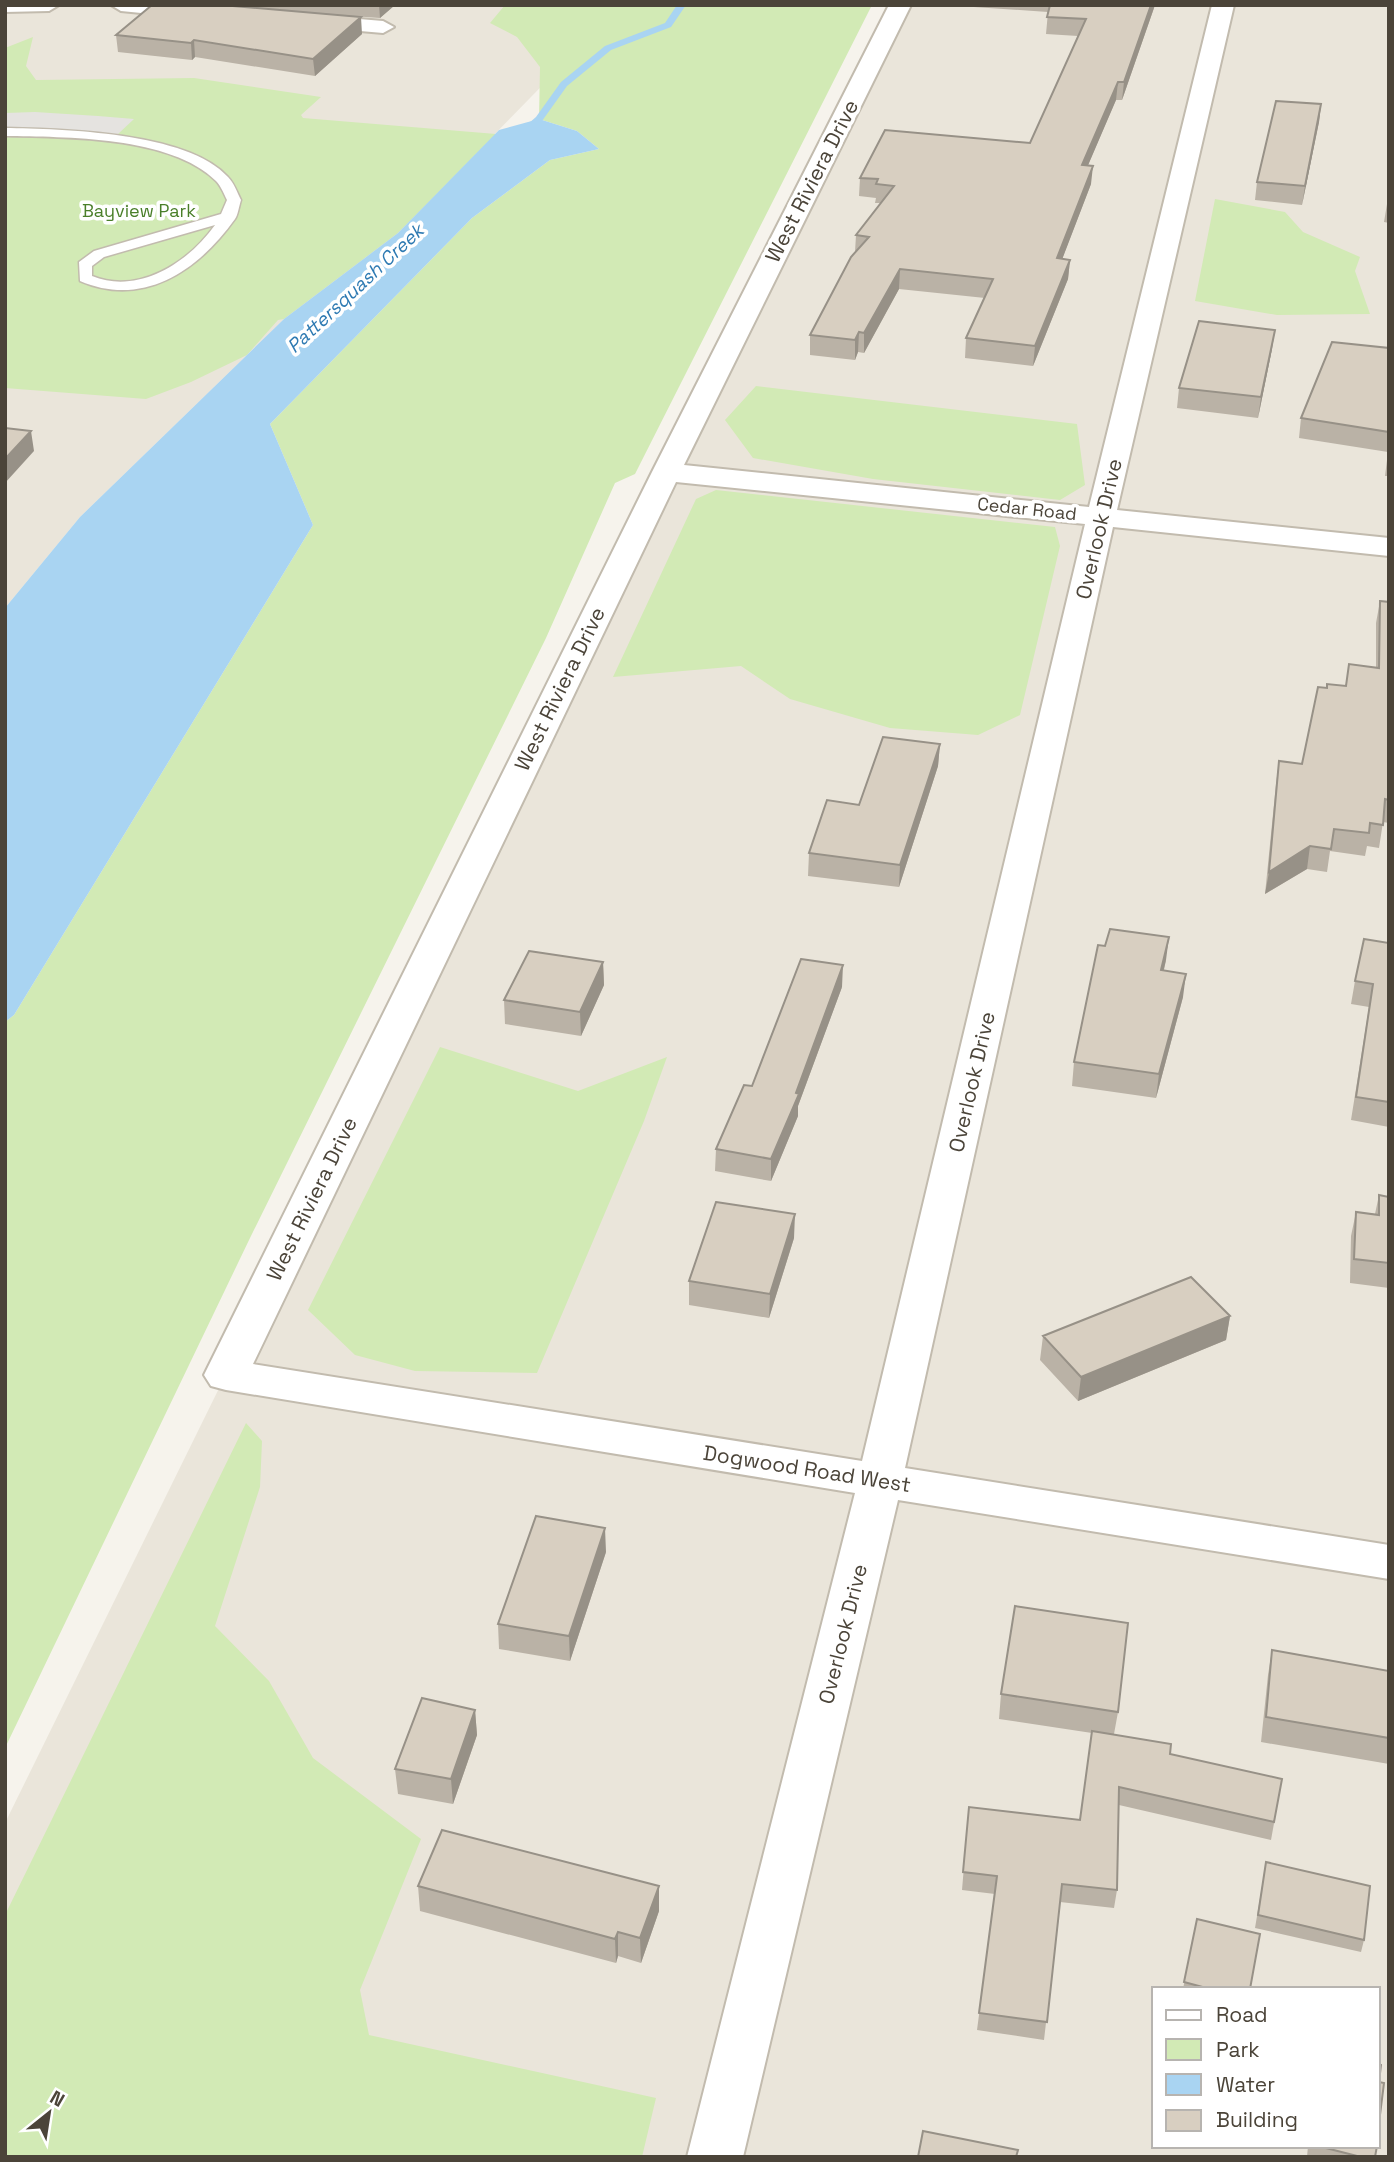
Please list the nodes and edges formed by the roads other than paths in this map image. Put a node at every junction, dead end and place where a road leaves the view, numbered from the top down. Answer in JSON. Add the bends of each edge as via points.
{"nodes":[{"id":1,"x":49,"y":5,"type":"edge"},
{"id":2,"x":121,"y":5,"type":"edge"},
{"id":3,"x":900,"y":5,"type":"edge"},
{"id":4,"x":1223,"y":5,"type":"edge"},
{"id":5,"x":5,"y":6,"type":"edge"},
{"id":6,"x":217,"y":14,"type":"edge"},
{"id":7,"x":286,"y":19,"type":"edge"},
{"id":8,"x":383,"y":27,"type":"dead end"},
{"id":9,"x":5,"y":132,"type":"edge"},
{"id":10,"x":230,"y":216,"type":"junction"},
{"id":11,"x":666,"y":472,"type":"junction"},
{"id":12,"x":1101,"y":517,"type":"junction"},
{"id":13,"x":1389,"y":547,"type":"edge"},
{"id":14,"x":226,"y":1376,"type":"joint"},
{"id":15,"x":880,"y":1481,"type":"junction"},
{"id":16,"x":1389,"y":1562,"type":"edge"},
{"id":17,"x":715,"y":2157,"type":"edge"}],
"edges":[{"from":1,"to":5,"type":"street"},
{"from":2,"to":6,"type":"street"},
{"from":3,"to":11,"type":"street","name":"West Riviera Drive"},
{"from":4,"to":12,"type":"street","name":"Overlook Drive"},
{"from":7,"to":8,"type":"street"},
{"from":9,"to":10,"type":"lane","via":[[136,144],[194,162],[222,178],[234,200]]},
{"from":10,"to":10,"type":"lane","via":[[99,254],[84,265],[86,278],[113,286],[167,275],[189,262]]},
{"from":11,"to":12,"type":"street","name":"Cedar Road"},
{"from":11,"to":14,"type":"street","name":"West Riviera Drive"},
{"from":12,"to":13,"type":"street","name":"Cedar Road"},
{"from":12,"to":15,"type":"street","name":"Overlook Drive"},
{"from":14,"to":15,"type":"street","name":"Dogwood Road West"},
{"from":15,"to":16,"type":"street","name":"Dogwood Road West"},
{"from":15,"to":17,"type":"street","name":"Overlook Drive"}]}
